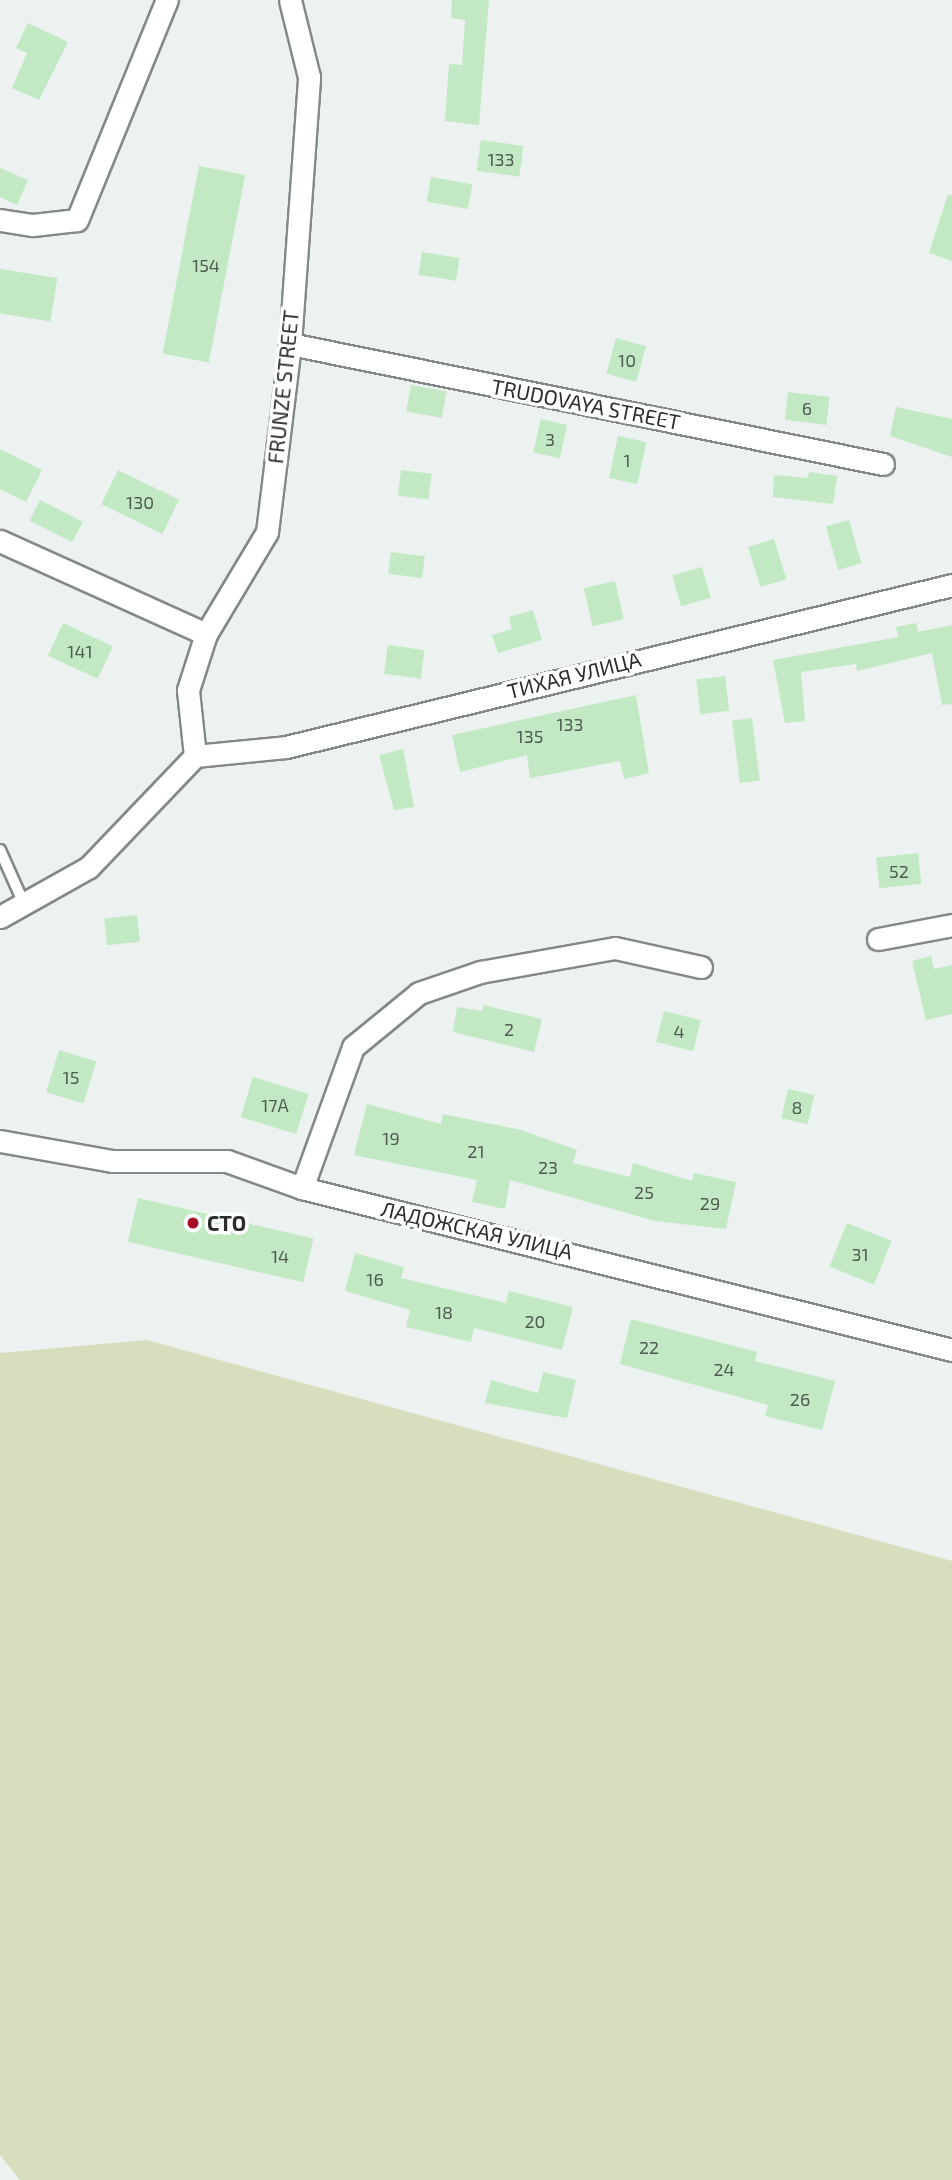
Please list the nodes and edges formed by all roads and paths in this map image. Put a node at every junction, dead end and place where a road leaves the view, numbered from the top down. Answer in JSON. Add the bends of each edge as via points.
{"nodes":[{"id":1,"x":167,"y":0,"type":"edge"},
{"id":2,"x":290,"y":0,"type":"edge"},
{"id":3,"x":0,"y":220,"type":"edge"},
{"id":4,"x":290,"y":344,"type":"junction"},
{"id":5,"x":883,"y":464,"type":"dead end"},
{"id":6,"x":0,"y":541,"type":"edge"},
{"id":7,"x":952,"y":585,"type":"edge"},
{"id":8,"x":206,"y":634,"type":"junction"},
{"id":9,"x":195,"y":756,"type":"junction"},
{"id":10,"x":0,"y":850,"type":"edge"},
{"id":11,"x":24,"y":904,"type":"junction"},
{"id":12,"x":0,"y":917,"type":"edge"},
{"id":13,"x":952,"y":925,"type":"edge"},
{"id":14,"x":878,"y":939,"type":"dead end"},
{"id":15,"x":701,"y":967,"type":"dead end"},
{"id":16,"x":0,"y":1142,"type":"edge"},
{"id":17,"x":302,"y":1188,"type":"junction"},
{"id":18,"x":952,"y":1350,"type":"edge"}],
"edges":[{"from":1,"to":3,"type":"street","via":[[77,220],[33,225]]},
{"from":2,"to":4,"type":"street","name":"FRUNZE STREET","via":[[309,77]]},
{"from":4,"to":5,"type":"street","name":"TRUDOVAYA STREET"},
{"from":4,"to":8,"type":"street","name":"FRUNZE STREET","via":[[267,533]]},
{"from":6,"to":8,"type":"street"},
{"from":7,"to":9,"type":"street","name":"ТИХАЯ УЛИЦА","via":[[286,747]]},
{"from":8,"to":9,"type":"street","name":"FRUNZE STREET","via":[[188,690]]},
{"from":9,"to":11,"type":"street","via":[[89,867]]},
{"from":10,"to":11,"type":"lane"},
{"from":11,"to":12,"type":"street"},
{"from":13,"to":14,"type":"street"},
{"from":15,"to":17,"type":"street","via":[[615,948],[480,972],[419,993],[353,1046]]},
{"from":16,"to":17,"type":"street","name":"ЛАДОЖСКАЯ УЛИЦА","via":[[113,1161],[227,1161]]},
{"from":17,"to":18,"type":"street","name":"ЛАДОЖСКАЯ УЛИЦА"}]}
